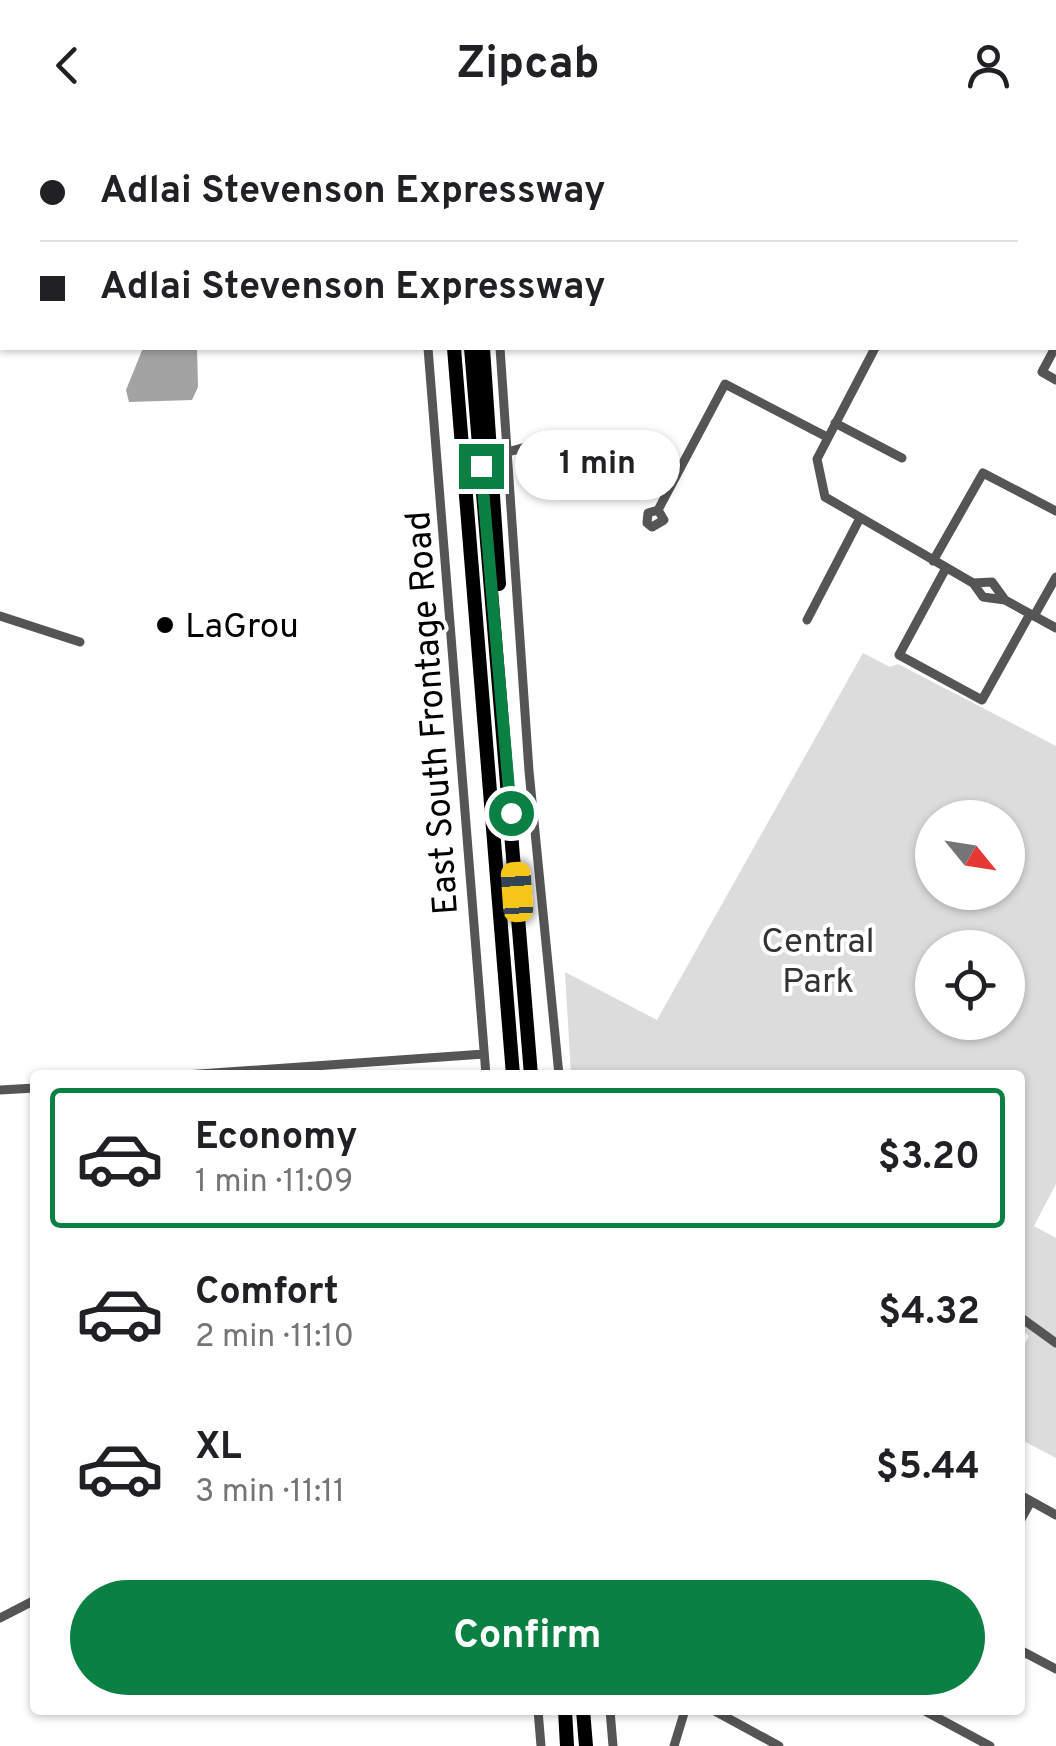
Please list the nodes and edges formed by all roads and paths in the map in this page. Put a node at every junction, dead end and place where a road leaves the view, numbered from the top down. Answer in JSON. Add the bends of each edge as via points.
{"nodes":[{"id":1,"x":428,"y":350,"type":"edge"},
{"id":2,"x":454,"y":350,"type":"edge"},
{"id":3,"x":471,"y":350,"type":"edge"},
{"id":4,"x":484,"y":350,"type":"edge"},
{"id":5,"x":500,"y":350,"type":"edge"},
{"id":6,"x":872,"y":350,"type":"edge"},
{"id":7,"x":1054,"y":350,"type":"edge"},
{"id":8,"x":1056,"y":380,"type":"edge"},
{"id":9,"x":835,"y":423,"type":"junction"},
{"id":10,"x":827,"y":437,"type":"junction"},
{"id":11,"x":614,"y":448,"type":"dead end"},
{"id":12,"x":507,"y":452,"type":"junction"},
{"id":13,"x":902,"y":458,"type":"dead end"},
{"id":14,"x":658,"y":510,"type":"dead end"},
{"id":15,"x":1056,"y":510,"type":"edge"},
{"id":16,"x":860,"y":520,"type":"junction"},
{"id":17,"x":933,"y":562,"type":"junction"},
{"id":18,"x":946,"y":568,"type":"junction"},
{"id":19,"x":1056,"y":576,"type":"edge"},
{"id":20,"x":974,"y":583,"type":"junction"},
{"id":21,"x":1004,"y":600,"type":"junction"},
{"id":22,"x":1032,"y":615,"type":"junction"},
{"id":23,"x":0,"y":616,"type":"edge"},
{"id":24,"x":807,"y":620,"type":"dead end"},
{"id":25,"x":1056,"y":628,"type":"edge"},
{"id":26,"x":80,"y":642,"type":"dead end"},
{"id":27,"x":498,"y":665,"type":"junction"},
{"id":28,"x":484,"y":1054,"type":"junction"},
{"id":29,"x":274,"y":1070,"type":"edge"},
{"id":30,"x":486,"y":1070,"type":"edge"},
{"id":31,"x":513,"y":1070,"type":"edge"},
{"id":32,"x":531,"y":1070,"type":"edge"},
{"id":33,"x":559,"y":1070,"type":"edge"},
{"id":34,"x":30,"y":1088,"type":"edge"},
{"id":35,"x":0,"y":1090,"type":"edge"},
{"id":36,"x":1025,"y":1321,"type":"edge"},
{"id":37,"x":1056,"y":1343,"type":"edge"},
{"id":38,"x":1025,"y":1498,"type":"edge"},
{"id":39,"x":1031,"y":1501,"type":"junction"},
{"id":40,"x":1025,"y":1512,"type":"edge"},
{"id":41,"x":1056,"y":1515,"type":"edge"},
{"id":42,"x":30,"y":1603,"type":"edge"},
{"id":43,"x":0,"y":1618,"type":"edge"},
{"id":44,"x":1025,"y":1653,"type":"edge"},
{"id":45,"x":1055,"y":1668,"type":"edge"},
{"id":46,"x":538,"y":1715,"type":"edge"},
{"id":47,"x":565,"y":1715,"type":"edge"},
{"id":48,"x":583,"y":1715,"type":"edge"},
{"id":49,"x":610,"y":1715,"type":"edge"},
{"id":50,"x":684,"y":1715,"type":"edge"},
{"id":51,"x":735,"y":1715,"type":"edge"},
{"id":52,"x":932,"y":1715,"type":"edge"},
{"id":53,"x":541,"y":1746,"type":"edge"},
{"id":54,"x":567,"y":1746,"type":"edge"},
{"id":55,"x":586,"y":1746,"type":"edge"},
{"id":56,"x":612,"y":1746,"type":"edge"},
{"id":57,"x":674,"y":1746,"type":"edge"},
{"id":58,"x":779,"y":1746,"type":"edge"},
{"id":59,"x":990,"y":1746,"type":"edge"}],
"edges":[{"from":1,"to":28,"type":"street","name":"East South Frontage Road"},
{"from":2,"to":31,"type":"highway"},
{"from":3,"to":27,"type":"highway"},
{"from":4,"to":27,"type":"highway","via":[[499,562]]},
{"from":5,"to":12,"type":"street"},
{"from":6,"to":9,"type":"street"},
{"from":7,"to":8,"type":"street","via":[[1042,372]]},
{"from":9,"to":10,"type":"street"},
{"from":9,"to":13,"type":"street"},
{"from":10,"to":14,"type":"street","via":[[725,384]]},
{"from":10,"to":16,"type":"street","via":[[817,458],[820,490]]},
{"from":11,"to":12,"type":"street","via":[[606,437],[590,434]]},
{"from":12,"to":33,"type":"street","via":[[529,771]]},
{"from":15,"to":17,"type":"street","via":[[983,473]]},
{"from":16,"to":17,"type":"street"},
{"from":16,"to":24,"type":"street"},
{"from":17,"to":18,"type":"street"},
{"from":18,"to":20,"type":"street"},
{"from":18,"to":22,"type":"street","via":[[899,655],[982,700]]},
{"from":19,"to":22,"type":"street"},
{"from":20,"to":21,"type":"street","via":[[983,598]]},
{"from":20,"to":21,"type":"street","via":[[992,582]]},
{"from":21,"to":22,"type":"street"},
{"from":22,"to":25,"type":"street"},
{"from":23,"to":26,"type":"street"},
{"from":27,"to":32,"type":"highway"},
{"from":28,"to":29,"type":"street"},
{"from":28,"to":30,"type":"street","name":"East South Frontage Road"},
{"from":34,"to":35,"type":"street"},
{"from":36,"to":37,"type":"street"},
{"from":38,"to":39,"type":"street"},
{"from":39,"to":40,"type":"street"},
{"from":39,"to":41,"type":"street"},
{"from":42,"to":43,"type":"street"},
{"from":44,"to":45,"type":"street"},
{"from":46,"to":53,"type":"street"},
{"from":47,"to":54,"type":"highway"},
{"from":48,"to":55,"type":"highway"},
{"from":49,"to":56,"type":"street"},
{"from":50,"to":57,"type":"street"},
{"from":51,"to":58,"type":"street"},
{"from":52,"to":59,"type":"street"}]}
